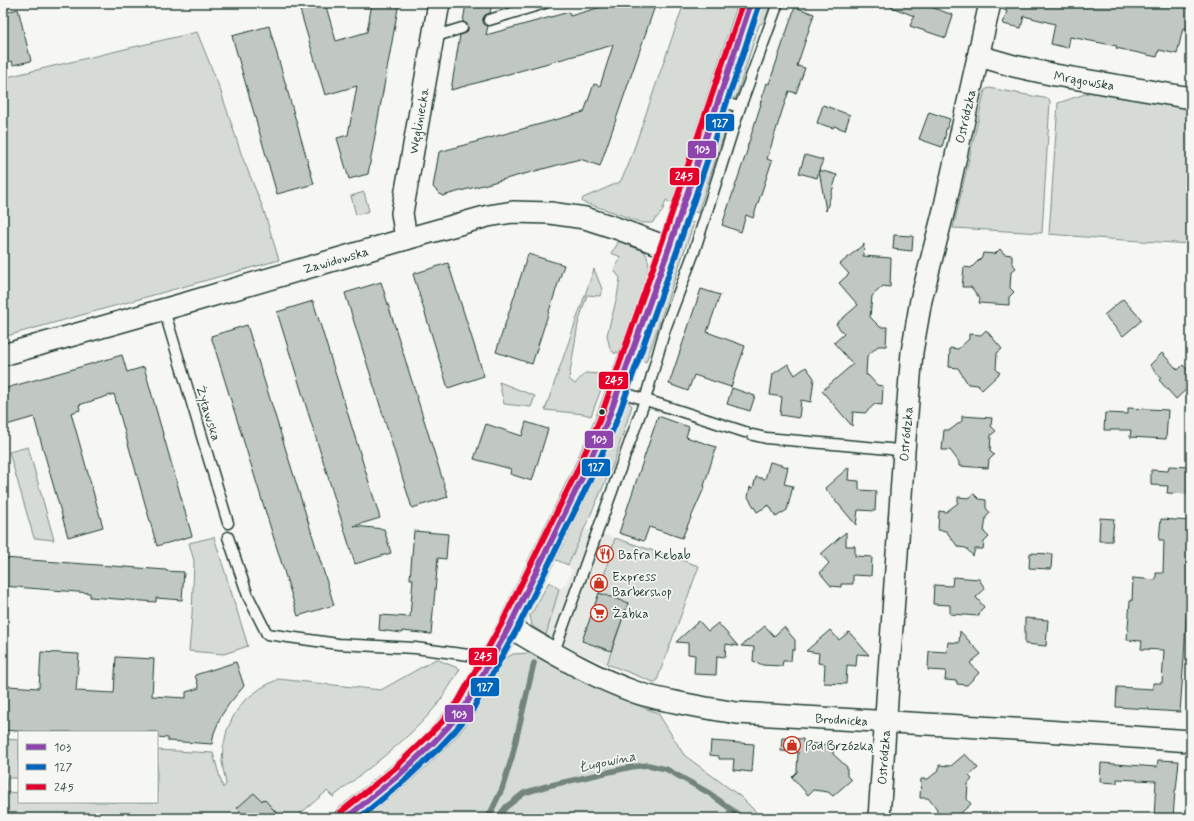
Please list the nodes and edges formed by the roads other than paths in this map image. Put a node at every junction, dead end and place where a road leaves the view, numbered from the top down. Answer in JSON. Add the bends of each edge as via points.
{"nodes":[{"id":1,"x":439,"y":3,"type":"edge"},
{"id":2,"x":545,"y":3,"type":"edge"},
{"id":3,"x":751,"y":3,"type":"edge"},
{"id":4,"x":778,"y":3,"type":"edge"},
{"id":5,"x":990,"y":3,"type":"edge"},
{"id":6,"x":489,"y":20,"type":"dead end"},
{"id":7,"x":462,"y":28,"type":"dead end"},
{"id":8,"x":433,"y":37,"type":"junction"},
{"id":9,"x":979,"y":56,"type":"junction"},
{"id":10,"x":1191,"y":98,"type":"edge"},
{"id":11,"x":718,"y":101,"type":"junction"},
{"id":12,"x":740,"y":107,"type":"junction"},
{"id":13,"x":406,"y":239,"type":"junction"},
{"id":14,"x":669,"y":248,"type":"junction"},
{"id":15,"x":164,"y":310,"type":"junction"},
{"id":16,"x":3,"y":355,"type":"edge"},
{"id":17,"x":618,"y":391,"type":"junction"},
{"id":18,"x":645,"y":400,"type":"junction"},
{"id":19,"x":904,"y":451,"type":"junction"},
{"id":20,"x":228,"y":523,"type":"dead end"},
{"id":21,"x":228,"y":537,"type":"dead end"},
{"id":22,"x":509,"y":627,"type":"junction"},
{"id":23,"x":553,"y":652,"type":"junction"},
{"id":24,"x":492,"y":658,"type":"junction"},
{"id":25,"x":886,"y":722,"type":"junction"},
{"id":26,"x":1191,"y":741,"type":"edge"},
{"id":27,"x":346,"y":818,"type":"edge"},
{"id":28,"x":879,"y":818,"type":"edge"}],
"edges":[{"from":1,"to":8,"type":"street","name":"Węgliniecka"},
{"from":2,"to":6,"type":"lane"},
{"from":3,"to":11,"type":"street"},
{"from":4,"to":12,"type":"lane"},
{"from":5,"to":9,"type":"street","name":"Ostródzka"},
{"from":7,"to":8,"type":"lane"},
{"from":8,"to":13,"type":"street","name":"Węgliniecka","via":[[402,213]]},
{"from":9,"to":10,"type":"street","name":"Mrągowska","via":[[1055,75]]},
{"from":9,"to":19,"type":"street","name":"Ostródzka","via":[[921,300],[912,352]]},
{"from":11,"to":12,"type":"lane"},
{"from":11,"to":14,"type":"street"},
{"from":12,"to":18,"type":"lane","via":[[694,252],[665,329]]},
{"from":13,"to":14,"type":"street","name":"Zawidowska","via":[[488,216],[513,212],[550,213],[585,218]]},
{"from":13,"to":15,"type":"street","name":"Zawidowska"},
{"from":14,"to":17,"type":"street"},
{"from":15,"to":16,"type":"street","name":"Zawidowska"},
{"from":15,"to":20,"type":"lane","name":"Żytawska"},
{"from":17,"to":18,"type":"lane"},
{"from":17,"to":22,"type":"street","via":[[583,476]]},
{"from":18,"to":19,"type":"lane","via":[[766,438]]},
{"from":18,"to":23,"type":"lane"},
{"from":19,"to":25,"type":"street","name":"Ostródzka"},
{"from":21,"to":24,"type":"lane","via":[[248,596],[267,634],[338,644],[422,649]]},
{"from":22,"to":23,"type":"street","name":"Brodnicka"},
{"from":22,"to":24,"type":"street"},
{"from":23,"to":25,"type":"street","name":"Brodnicka","via":[[612,683],[666,700],[737,713]]},
{"from":24,"to":27,"type":"street","via":[[466,705],[448,727],[399,775]]},
{"from":25,"to":26,"type":"street","name":"Brodnicka"},
{"from":25,"to":28,"type":"street","name":"Ostródzka"}]}
